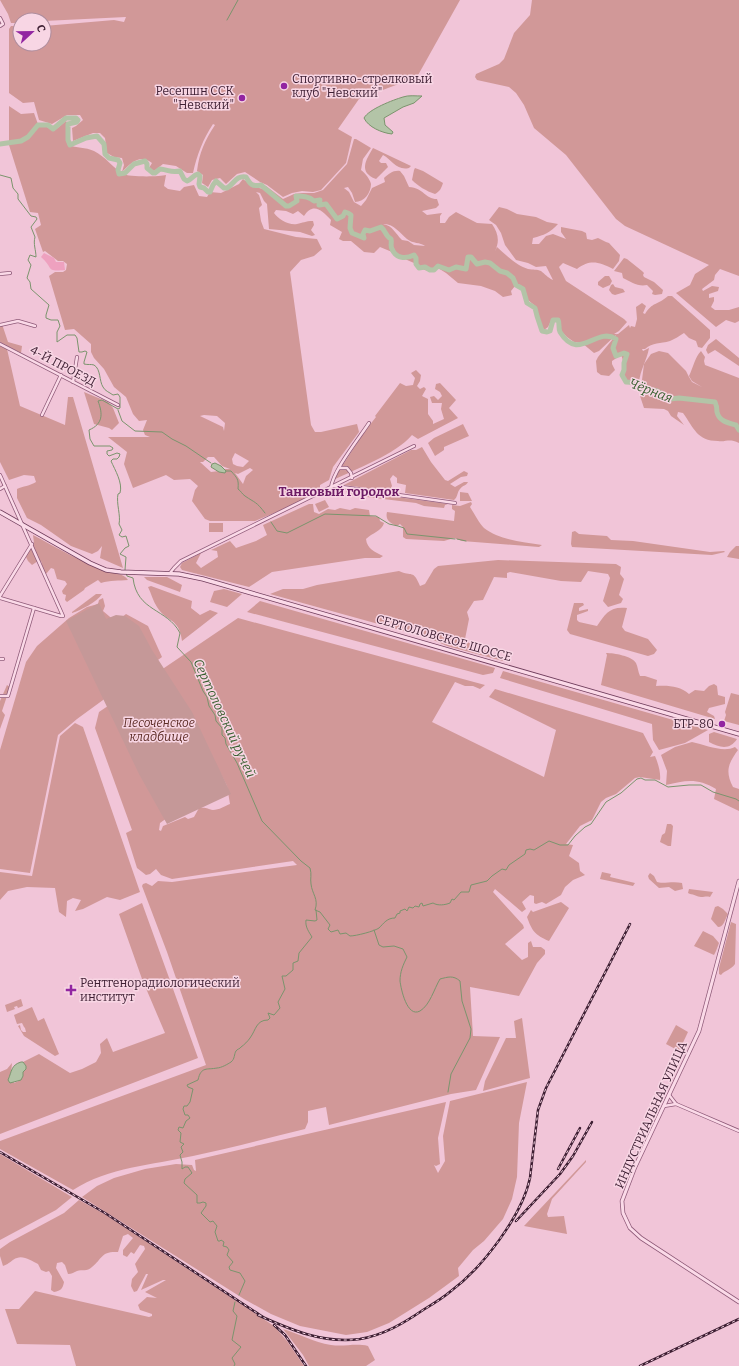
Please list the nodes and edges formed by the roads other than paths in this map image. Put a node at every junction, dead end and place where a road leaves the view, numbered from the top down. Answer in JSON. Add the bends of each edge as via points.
{"nodes":[{"id":1,"x":0,"y":18,"type":"edge"},
{"id":2,"x":0,"y":26,"type":"edge"},
{"id":3,"x":10,"y":273,"type":"dead end"},
{"id":4,"x":0,"y":274,"type":"edge"},
{"id":5,"x":0,"y":325,"type":"edge"},
{"id":6,"x":35,"y":326,"type":"dead end"},
{"id":7,"x":0,"y":344,"type":"edge"},
{"id":8,"x":77,"y":357,"type":"dead end"},
{"id":9,"x":61,"y":375,"type":"junction"},
{"id":10,"x":73,"y":382,"type":"junction"},
{"id":11,"x":118,"y":405,"type":"dead end"},
{"id":12,"x":42,"y":415,"type":"dead end"},
{"id":13,"x":369,"y":423,"type":"dead end"},
{"id":14,"x":414,"y":446,"type":"dead end"},
{"id":15,"x":339,"y":468,"type":"junction"},
{"id":16,"x":0,"y":475,"type":"edge"},
{"id":17,"x":352,"y":478,"type":"junction"},
{"id":18,"x":5,"y":486,"type":"junction"},
{"id":19,"x":332,"y":487,"type":"junction"},
{"id":20,"x":0,"y":489,"type":"edge"},
{"id":21,"x":456,"y":503,"type":"dead end"},
{"id":22,"x":0,"y":512,"type":"edge"},
{"id":23,"x":24,"y":527,"type":"junction"},
{"id":24,"x":32,"y":544,"type":"junction"},
{"id":25,"x":170,"y":573,"type":"junction"},
{"id":26,"x":0,"y":597,"type":"edge"},
{"id":27,"x":34,"y":608,"type":"junction"},
{"id":28,"x":0,"y":696,"type":"edge"},
{"id":29,"x":739,"y":734,"type":"edge"},
{"id":30,"x":739,"y":881,"type":"edge"},
{"id":31,"x":669,"y":1094,"type":"junction"},
{"id":32,"x":676,"y":1104,"type":"junction"},
{"id":33,"x":663,"y":1107,"type":"junction"},
{"id":34,"x":739,"y":1131,"type":"edge"},
{"id":35,"x":739,"y":1302,"type":"edge"}],
"edges":[{"from":1,"to":2,"type":"street","via":[[3,24]]},
{"from":3,"to":4,"type":"street"},
{"from":5,"to":6,"type":"street","via":[[18,321]]},
{"from":7,"to":9,"type":"street","name":"4-Й ПРОЕЗД"},
{"from":8,"to":10,"type":"street"},
{"from":9,"to":10,"type":"street","name":"4-Й ПРОЕЗД"},
{"from":9,"to":12,"type":"street"},
{"from":10,"to":11,"type":"street","name":"4-Й ПРОЕЗД"},
{"from":13,"to":15,"type":"street"},
{"from":14,"to":17,"type":"street"},
{"from":15,"to":17,"type":"street","via":[[347,468]]},
{"from":15,"to":19,"type":"street","via":[[331,482]]},
{"from":16,"to":18,"type":"street"},
{"from":17,"to":19,"type":"street"},
{"from":18,"to":20,"type":"street"},
{"from":18,"to":23,"type":"street"},
{"from":19,"to":21,"type":"street"},
{"from":19,"to":25,"type":"street","via":[[181,561]]},
{"from":22,"to":23,"type":"main road","name":"СЕРТОЛОВСКОЕ ШОССЕ"},
{"from":23,"to":24,"type":"street"},
{"from":23,"to":25,"type":"main road","name":"СЕРТОЛОВСКОЕ ШОССЕ","via":[[106,570]]},
{"from":24,"to":26,"type":"street"},
{"from":24,"to":27,"type":"street","via":[[63,616]]},
{"from":25,"to":29,"type":"main road","name":"СЕРТОЛОВСКОЕ ШОССЕ","via":[[203,579]]},
{"from":26,"to":27,"type":"street"},
{"from":27,"to":28,"type":"street","via":[[8,696]]},
{"from":30,"to":31,"type":"street","name":"ИНДУСТРИАЛЬНАЯ УЛИЦА","via":[[699,1031]]},
{"from":31,"to":32,"type":"street"},
{"from":31,"to":33,"type":"street","name":"ИНДУСТРИАЛЬНАЯ УЛИЦА"},
{"from":32,"to":33,"type":"street"},
{"from":32,"to":34,"type":"street"},
{"from":33,"to":35,"type":"street","name":"ИНДУСТРИАЛЬНАЯ УЛИЦА","via":[[622,1200],[623,1213],[630,1228],[641,1238]]}]}
